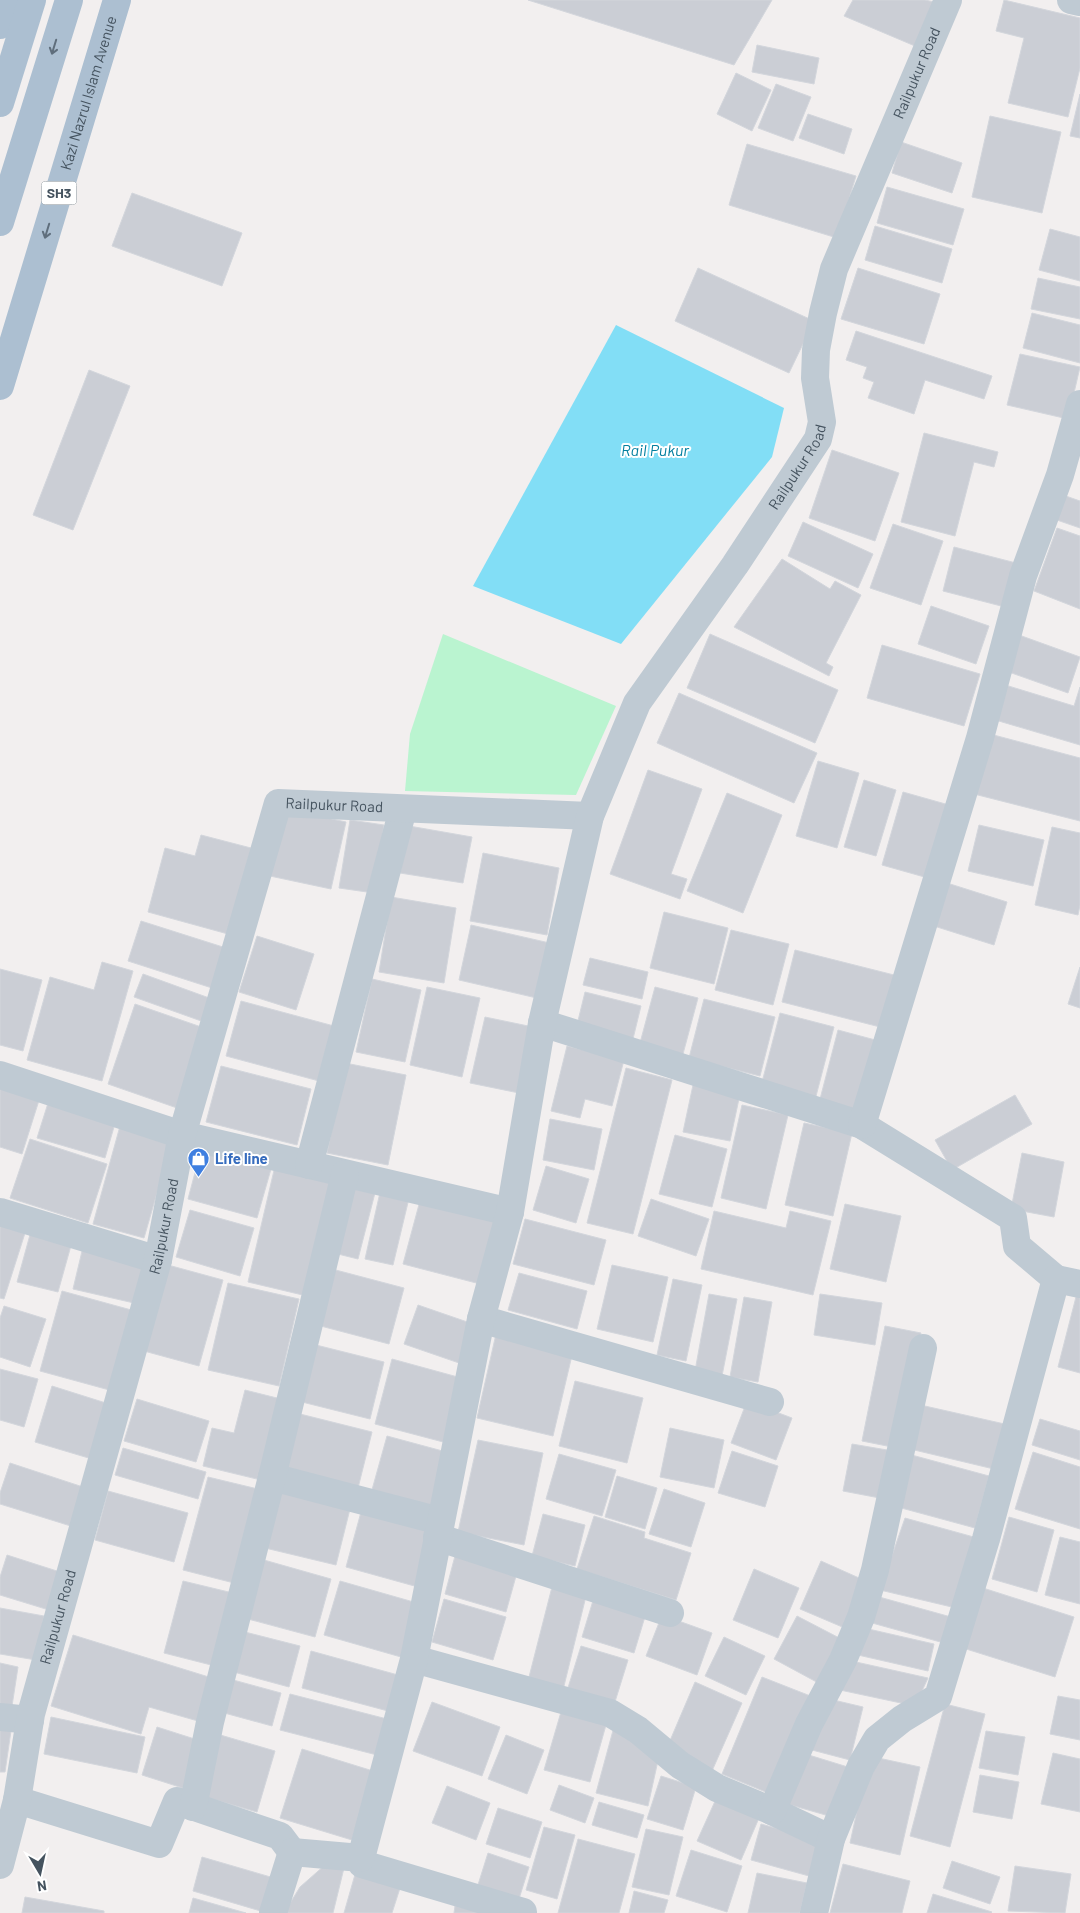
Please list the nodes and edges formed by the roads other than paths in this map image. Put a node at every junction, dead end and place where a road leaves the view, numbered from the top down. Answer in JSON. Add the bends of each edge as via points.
{"nodes":[{"id":1,"x":8,"y":0,"type":"edge"},
{"id":2,"x":32,"y":0,"type":"edge"},
{"id":3,"x":69,"y":0,"type":"edge"},
{"id":4,"x":117,"y":0,"type":"edge"},
{"id":5,"x":948,"y":0,"type":"edge"},
{"id":6,"x":1070,"y":0,"type":"edge"},
{"id":7,"x":1080,"y":2,"type":"edge"},
{"id":8,"x":0,"y":25,"type":"edge"},
{"id":9,"x":0,"y":103,"type":"edge"},
{"id":10,"x":0,"y":222,"type":"edge"},
{"id":11,"x":0,"y":386,"type":"edge"},
{"id":12,"x":1080,"y":404,"type":"edge"},
{"id":13,"x":1070,"y":478,"type":"edge"},
{"id":14,"x":403,"y":808,"type":"junction"},
{"id":15,"x":590,"y":816,"type":"junction"},
{"id":16,"x":542,"y":1023,"type":"junction"},
{"id":17,"x":0,"y":1075,"type":"edge"},
{"id":18,"x":862,"y":1124,"type":"junction"},
{"id":19,"x":182,"y":1135,"type":"junction"},
{"id":20,"x":309,"y":1165,"type":"junction"},
{"id":21,"x":345,"y":1174,"type":"junction"},
{"id":22,"x":0,"y":1212,"type":"edge"},
{"id":23,"x":510,"y":1212,"type":"junction"},
{"id":24,"x":158,"y":1260,"type":"junction"},
{"id":25,"x":1068,"y":1281,"type":"edge"},
{"id":26,"x":481,"y":1319,"type":"junction"},
{"id":27,"x":923,"y":1348,"type":"dead end"},
{"id":28,"x":770,"y":1402,"type":"dead end"},
{"id":29,"x":272,"y":1477,"type":"junction"},
{"id":30,"x":438,"y":1529,"type":"junction"},
{"id":31,"x":670,"y":1613,"type":"dead end"},
{"id":32,"x":414,"y":1659,"type":"junction"},
{"id":33,"x":0,"y":1717,"type":"edge"},
{"id":34,"x":30,"y":1720,"type":"junction"},
{"id":35,"x":17,"y":1800,"type":"junction"},
{"id":36,"x":193,"y":1807,"type":"junction"},
{"id":37,"x":772,"y":1811,"type":"junction"},
{"id":38,"x":831,"y":1839,"type":"junction"},
{"id":39,"x":292,"y":1852,"type":"junction"},
{"id":40,"x":361,"y":1858,"type":"junction"},
{"id":41,"x":0,"y":1866,"type":"edge"},
{"id":42,"x":524,"y":1912,"type":"edge"},
{"id":43,"x":273,"y":1913,"type":"edge"},
{"id":44,"x":814,"y":1913,"type":"edge"}],
"edges":[{"from":1,"to":8,"type":"main road"},
{"from":2,"to":9,"type":"main road"},
{"from":3,"to":10,"type":"main road","one_way":true},
{"from":4,"to":11,"type":"main road","name":"Kazi Nazrul Islam Avenue","number":"SH3","one_way":true},
{"from":5,"to":15,"type":"street","name":"Railpukur Road","via":[[834,269],[816,350],[815,378],[822,422],[818,439],[735,565],[637,703]]},
{"from":6,"to":7,"type":"street"},
{"from":12,"to":13,"type":"street"},
{"from":13,"to":18,"type":"street","via":[[1023,576],[980,738]]},
{"from":14,"to":15,"type":"street","name":"Railpukur Road"},
{"from":14,"to":19,"type":"street","name":"Railpukur Road","via":[[278,803]]},
{"from":14,"to":20,"type":"street"},
{"from":15,"to":16,"type":"street","name":"Railpukur Road"},
{"from":16,"to":18,"type":"street"},
{"from":16,"to":23,"type":"street","name":"Railpukur Road"},
{"from":17,"to":19,"type":"street"},
{"from":18,"to":25,"type":"street","via":[[1013,1218],[1017,1246]]},
{"from":19,"to":20,"type":"street"},
{"from":19,"to":24,"type":"street","name":"Railpukur Road"},
{"from":20,"to":21,"type":"street"},
{"from":21,"to":23,"type":"street"},
{"from":21,"to":29,"type":"street"},
{"from":22,"to":24,"type":"street"},
{"from":23,"to":26,"type":"street","name":"Railpukur Road"},
{"from":24,"to":34,"type":"street","name":"Railpukur Road"},
{"from":25,"to":38,"type":"street","via":[[938,1697],[877,1739],[861,1766]]},
{"from":26,"to":28,"type":"street"},
{"from":26,"to":30,"type":"street","name":"Railpukur Road"},
{"from":27,"to":37,"type":"street","via":[[875,1570],[861,1618],[844,1660],[809,1724]]},
{"from":29,"to":30,"type":"street"},
{"from":29,"to":36,"type":"street","via":[[210,1722]]},
{"from":30,"to":31,"type":"street"},
{"from":30,"to":32,"type":"street","name":"Railpukur Road"},
{"from":32,"to":37,"type":"street","via":[[610,1714],[638,1730],[680,1765],[717,1788]]},
{"from":32,"to":40,"type":"street","name":"Railpukur Road"},
{"from":33,"to":34,"type":"street"},
{"from":34,"to":35,"type":"street","name":"Railpukur Road"},
{"from":35,"to":36,"type":"street","via":[[159,1844],[177,1801]]},
{"from":35,"to":41,"type":"street","name":"Railpukur Road"},
{"from":36,"to":39,"type":"street","via":[[280,1836]]},
{"from":37,"to":38,"type":"street"},
{"from":38,"to":44,"type":"street"},
{"from":39,"to":40,"type":"street"},
{"from":39,"to":43,"type":"street"},
{"from":40,"to":42,"type":"street","via":[[362,1864]]}]}
